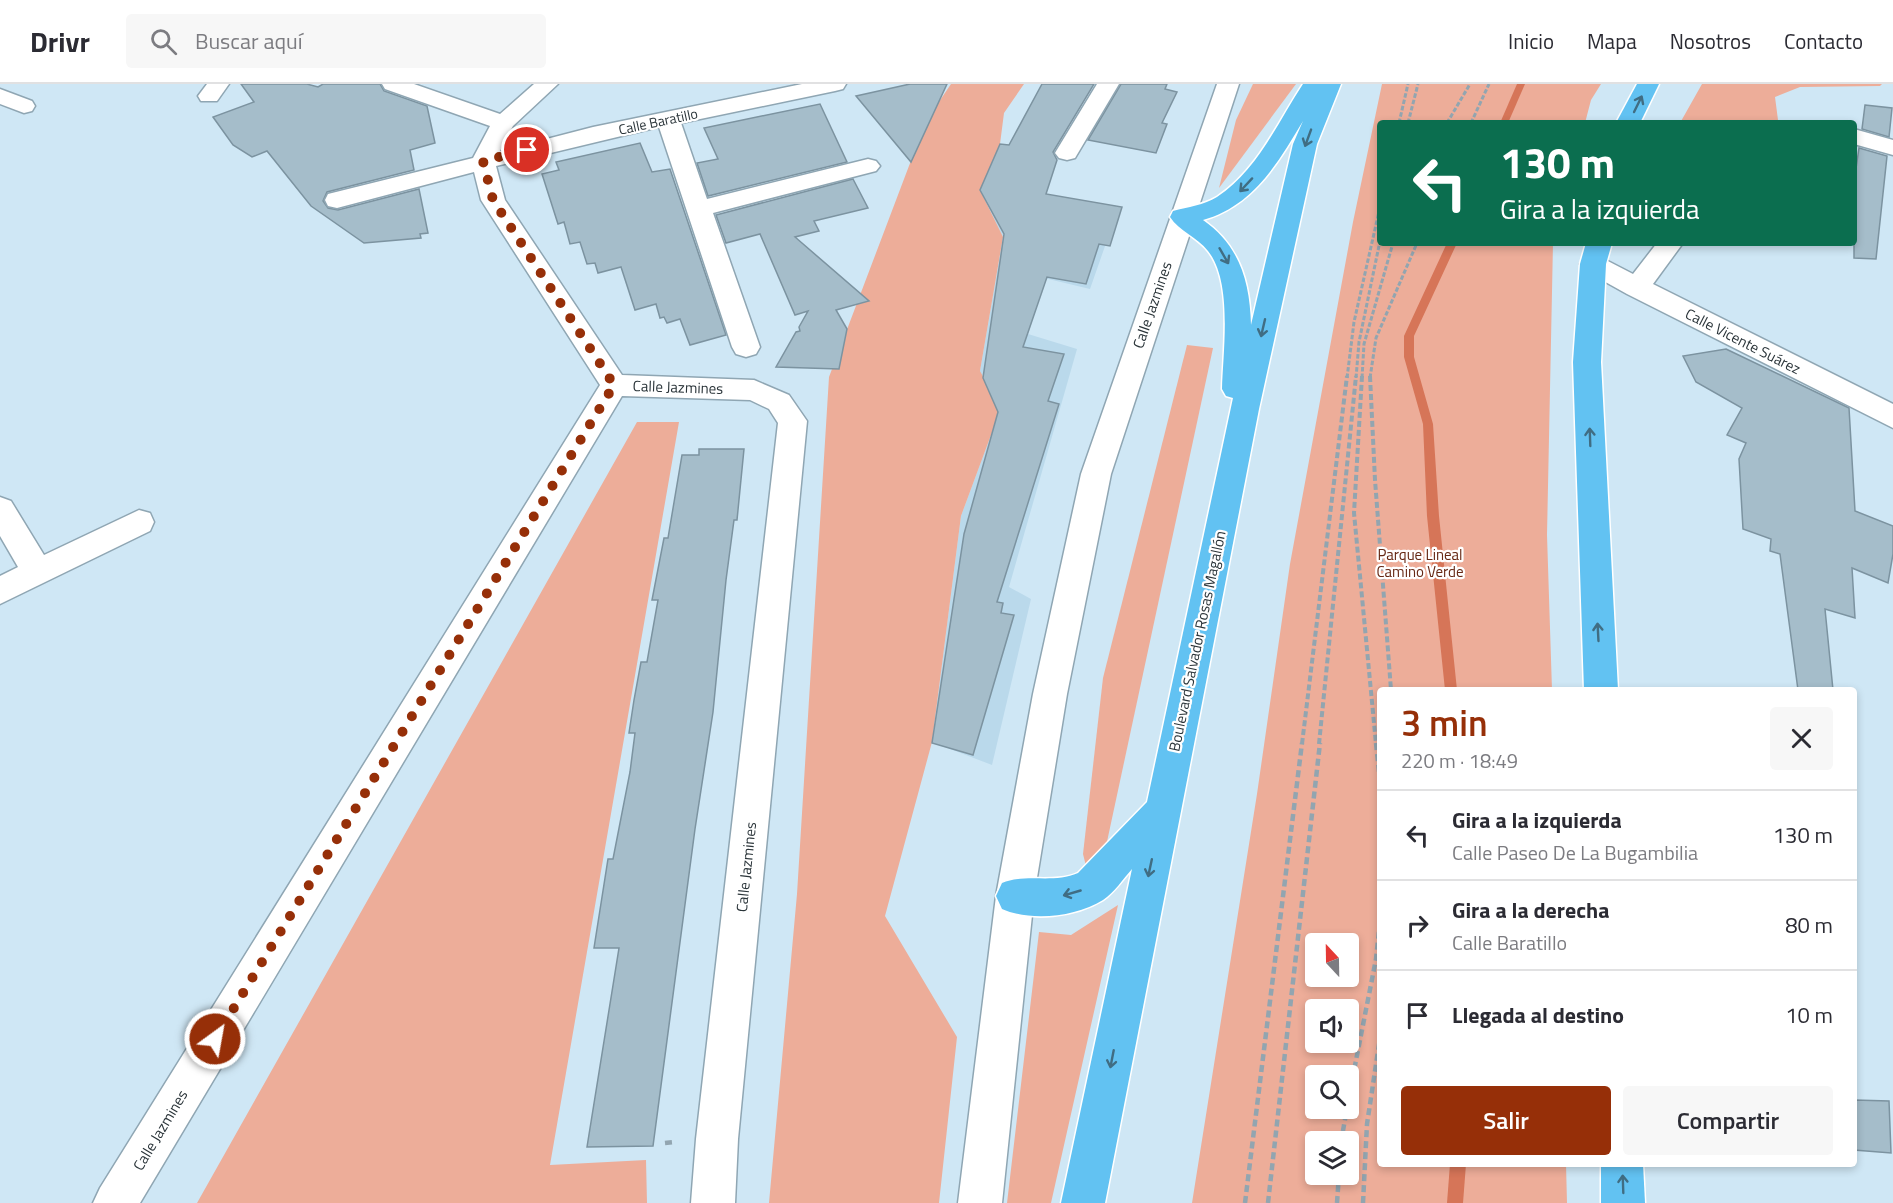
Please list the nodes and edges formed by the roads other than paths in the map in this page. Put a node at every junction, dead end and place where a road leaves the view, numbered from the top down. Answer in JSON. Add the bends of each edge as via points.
{"nodes":[{"id":1,"x":393,"y":84,"type":"edge"},
{"id":2,"x":547,"y":84,"type":"edge"},
{"id":3,"x":835,"y":84,"type":"edge"},
{"id":4,"x":1108,"y":84,"type":"edge"},
{"id":5,"x":1228,"y":84,"type":"edge"},
{"id":6,"x":1314,"y":84,"type":"edge"},
{"id":7,"x":1330,"y":84,"type":"edge"},
{"id":8,"x":1648,"y":84,"type":"edge"},
{"id":9,"x":0,"y":96,"type":"edge"},
{"id":10,"x":24,"y":106,"type":"dead end"},
{"id":11,"x":669,"y":119,"type":"junction"},
{"id":12,"x":1630,"y":120,"type":"edge"},
{"id":13,"x":503,"y":123,"type":"junction"},
{"id":14,"x":1857,"y":137,"type":"edge"},
{"id":15,"x":1893,"y":148,"type":"edge"},
{"id":16,"x":1067,"y":153,"type":"dead end"},
{"id":17,"x":483,"y":161,"type":"junction"},
{"id":18,"x":868,"y":166,"type":"dead end"},
{"id":19,"x":337,"y":200,"type":"dead end"},
{"id":20,"x":697,"y":209,"type":"junction"},
{"id":21,"x":1182,"y":217,"type":"junction"},
{"id":22,"x":1668,"y":246,"type":"edge"},
{"id":23,"x":1596,"y":253,"type":"edge"},
{"id":24,"x":1636,"y":288,"type":"junction"},
{"id":25,"x":746,"y":346,"type":"dead end"},
{"id":26,"x":614,"y":385,"type":"junction"},
{"id":27,"x":1893,"y":417,"type":"edge"},
{"id":28,"x":1237,"y":445,"type":"junction"},
{"id":29,"x":0,"y":509,"type":"edge"},
{"id":30,"x":139,"y":522,"type":"dead end"},
{"id":31,"x":38,"y":572,"type":"junction"},
{"id":32,"x":0,"y":591,"type":"edge"},
{"id":33,"x":1601,"y":687,"type":"edge"},
{"id":34,"x":1161,"y":813,"type":"junction"},
{"id":35,"x":1015,"y":896,"type":"junction"},
{"id":36,"x":1622,"y":1167,"type":"edge"},
{"id":37,"x":115,"y":1203,"type":"edge"},
{"id":38,"x":713,"y":1203,"type":"edge"},
{"id":39,"x":980,"y":1203,"type":"edge"},
{"id":40,"x":1083,"y":1203,"type":"edge"},
{"id":41,"x":1623,"y":1203,"type":"edge"}],
"edges":[{"from":1,"to":13,"type":"street"},
{"from":2,"to":13,"type":"street"},
{"from":3,"to":11,"type":"street","name":"Calle Baratillo"},
{"from":4,"to":16,"type":"street"},
{"from":5,"to":21,"type":"street","name":"Calle Jazmines"},
{"from":6,"to":21,"type":"highway","one_way":true,"via":[[1240,192],[1224,203]]},
{"from":7,"to":28,"type":"highway","name":"Boulevard Salvador Rosas Magallón","one_way":true,"via":[[1305,144]]},
{"from":12,"to":8,"type":"highway","one_way":true},
{"from":9,"to":10,"type":"street"},
{"from":11,"to":17,"type":"street","name":"Calle Baratillo"},
{"from":11,"to":20,"type":"street"},
{"from":13,"to":17,"type":"street"},
{"from":14,"to":15,"type":"street"},
{"from":17,"to":19,"type":"street","name":"Calle Baratillo"},
{"from":17,"to":26,"type":"street","via":[[493,200]]},
{"from":18,"to":20,"type":"street"},
{"from":20,"to":25,"type":"street"},
{"from":21,"to":28,"type":"highway","one_way":true,"via":[[1221,249],[1234,284]]},
{"from":21,"to":35,"type":"street","name":"Calle Jazmines","via":[[1096,474],[1050,694]]},
{"from":22,"to":24,"type":"street"},
{"from":23,"to":24,"type":"street","name":"Calle Vicente Suárez"},
{"from":33,"to":23,"type":"highway","one_way":true,"via":[[1587,362]]},
{"from":24,"to":27,"type":"street","name":"Calle Vicente Suárez"},
{"from":26,"to":37,"type":"street","name":"Calle Jazmines"},
{"from":26,"to":38,"type":"street","name":"Calle Jazmines","via":[[754,390],[779,402],[793,421]]},
{"from":28,"to":34,"type":"highway","name":"Boulevard Salvador Rosas Magallón"},
{"from":29,"to":31,"type":"street"},
{"from":30,"to":31,"type":"street"},
{"from":31,"to":32,"type":"street"},
{"from":34,"to":35,"type":"highway","one_way":true,"via":[[1091,886],[1070,896]]},
{"from":34,"to":40,"type":"highway","name":"Boulevard Salvador Rosas Magallón","one_way":true},
{"from":35,"to":39,"type":"street","name":"Calle Jazmines"},
{"from":41,"to":36,"type":"highway","one_way":true}]}
